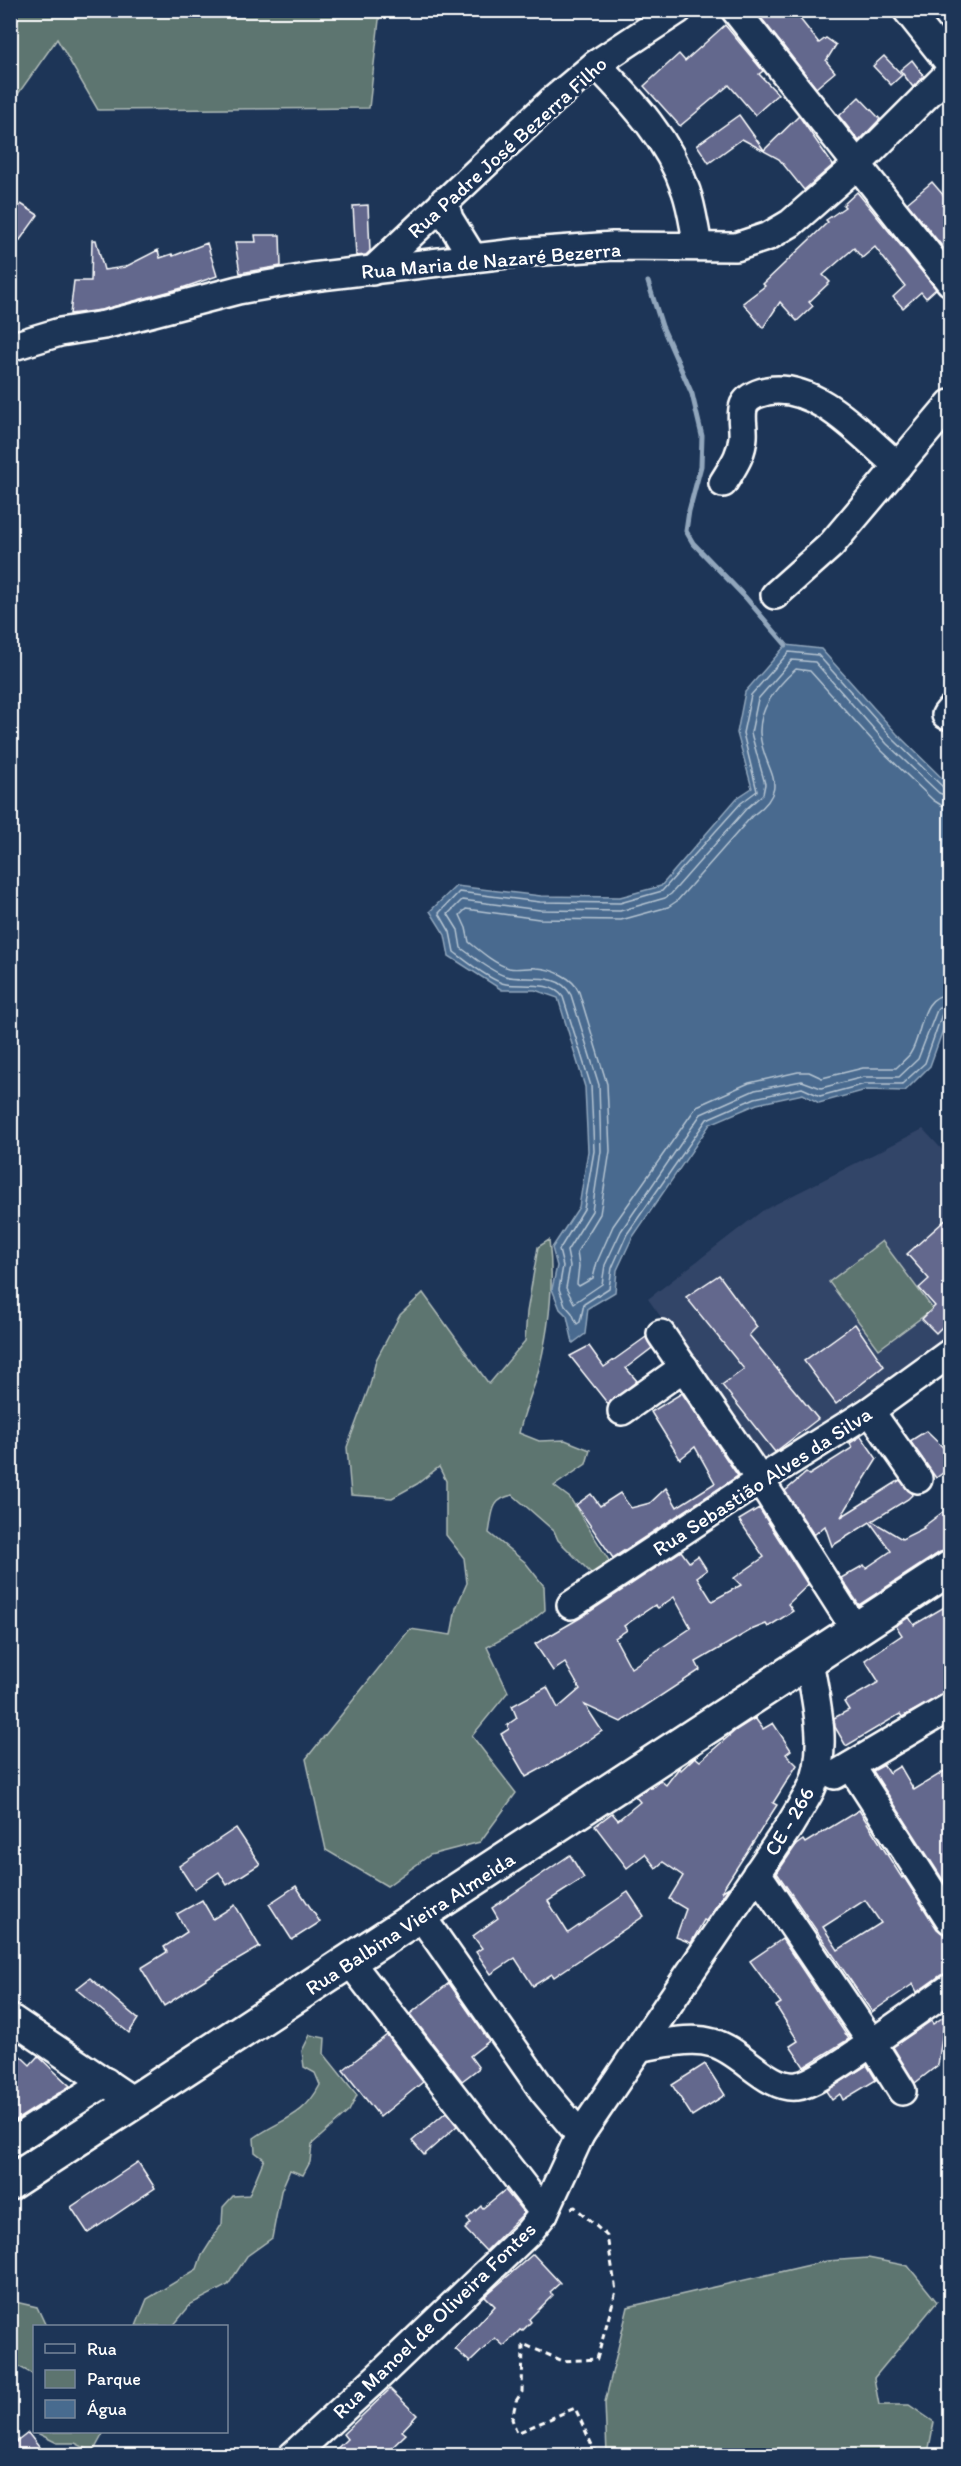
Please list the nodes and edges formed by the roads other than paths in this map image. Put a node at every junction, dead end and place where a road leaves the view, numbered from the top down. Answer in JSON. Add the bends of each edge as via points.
{"nodes":[{"id":1,"x":678,"y":10,"type":"edge"},
{"id":2,"x":735,"y":10,"type":"edge"},
{"id":3,"x":907,"y":10,"type":"edge"},
{"id":4,"x":596,"y":64,"type":"junction"},
{"id":5,"x":951,"y":64,"type":"edge"},
{"id":6,"x":951,"y":72,"type":"edge"},
{"id":7,"x":856,"y":166,"type":"junction"},
{"id":8,"x":444,"y":201,"type":"junction"},
{"id":9,"x":698,"y":245,"type":"junction"},
{"id":10,"x":473,"y":258,"type":"junction"},
{"id":11,"x":372,"y":271,"type":"junction"},
{"id":12,"x":951,"y":282,"type":"edge"},
{"id":13,"x":10,"y":347,"type":"edge"},
{"id":14,"x":951,"y":404,"type":"edge"},
{"id":15,"x":898,"y":466,"type":"junction"},
{"id":16,"x":723,"y":483,"type":"dead end"},
{"id":17,"x":775,"y":595,"type":"dead end"},
{"id":18,"x":661,"y":1334,"type":"dead end"},
{"id":19,"x":951,"y":1353,"type":"edge"},
{"id":20,"x":684,"y":1367,"type":"junction"},
{"id":21,"x":622,"y":1411,"type":"dead end"},
{"id":22,"x":870,"y":1411,"type":"junction"},
{"id":23,"x":918,"y":1479,"type":"dead end"},
{"id":24,"x":760,"y":1480,"type":"junction"},
{"id":25,"x":951,"y":1568,"type":"edge"},
{"id":26,"x":571,"y":1605,"type":"dead end"},
{"id":27,"x":855,"y":1629,"type":"junction"},
{"id":28,"x":809,"y":1661,"type":"junction"},
{"id":29,"x":951,"y":1707,"type":"edge"},
{"id":30,"x":851,"y":1766,"type":"junction"},
{"id":31,"x":812,"y":1788,"type":"junction"},
{"id":32,"x":757,"y":1873,"type":"junction"},
{"id":33,"x":421,"y":1916,"type":"junction"},
{"id":34,"x":951,"y":1920,"type":"edge"},
{"id":35,"x":350,"y":1962,"type":"junction"},
{"id":36,"x":951,"y":1988,"type":"edge"},
{"id":37,"x":10,"y":2018,"type":"edge"},
{"id":38,"x":872,"y":2043,"type":"junction"},
{"id":39,"x":640,"y":2047,"type":"junction"},
{"id":40,"x":106,"y":2082,"type":"junction"},
{"id":41,"x":902,"y":2091,"type":"dead end"},
{"id":42,"x":136,"y":2103,"type":"junction"},
{"id":43,"x":580,"y":2136,"type":"junction"},
{"id":44,"x":10,"y":2143,"type":"edge"},
{"id":45,"x":10,"y":2183,"type":"edge"},
{"id":46,"x":544,"y":2212,"type":"junction"},
{"id":47,"x":292,"y":2456,"type":"edge"}],
"edges":[{"from":1,"to":4,"type":"street","name":"Rua Padre José Bezerra Filho"},
{"from":2,"to":7,"type":"street"},
{"from":3,"to":5,"type":"street"},
{"from":4,"to":8,"type":"street","name":"Rua Padre José Bezerra Filho"},
{"from":4,"to":9,"type":"street","via":[[666,144],[686,191]]},
{"from":6,"to":7,"type":"street","name":"Rua Maria de Nazaré Bezerra"},
{"from":7,"to":9,"type":"street","name":"Rua Maria de Nazaré Bezerra","via":[[770,237],[736,247]]},
{"from":7,"to":12,"type":"street"},
{"from":8,"to":10,"type":"street","via":[[449,219]]},
{"from":8,"to":11,"type":"street","name":"Rua Padre José Bezerra Filho"},
{"from":9,"to":10,"type":"street","name":"Rua Maria de Nazaré Bezerra","via":[[613,246]]},
{"from":10,"to":11,"type":"street","name":"Rua Maria de Nazaré Bezerra"},
{"from":11,"to":13,"type":"street","name":"Rua Maria de Nazaré Bezerra","via":[[238,290]]},
{"from":14,"to":15,"type":"street"},
{"from":15,"to":16,"type":"street","via":[[820,402],[798,392],[775,390],[750,398],[745,405],[742,450]]},
{"from":15,"to":17,"type":"street","via":[[831,545]]},
{"from":18,"to":20,"type":"street"},
{"from":19,"to":22,"type":"street","name":"Rua Sebastião Alves da Silva"},
{"from":20,"to":21,"type":"street"},
{"from":20,"to":24,"type":"street"},
{"from":22,"to":23,"type":"street"},
{"from":22,"to":24,"type":"street","name":"Rua Sebastião Alves da Silva"},
{"from":24,"to":26,"type":"street","name":"Rua Sebastião Alves da Silva"},
{"from":24,"to":27,"type":"street"},
{"from":25,"to":27,"type":"main road","name":"Rua Balbina Vieira Almeida"},
{"from":27,"to":28,"type":"main road","name":"Rua Balbina Vieira Almeida"},
{"from":28,"to":31,"type":"street","name":"CE - 266","via":[[820,1740]]},
{"from":28,"to":33,"type":"main road","name":"Rua Balbina Vieira Almeida"},
{"from":29,"to":30,"type":"street"},
{"from":30,"to":31,"type":"street"},
{"from":30,"to":34,"type":"street"},
{"from":31,"to":32,"type":"street","name":"CE - 266"},
{"from":32,"to":38,"type":"street"},
{"from":32,"to":39,"type":"street","name":"Rua Manoel de Oliveira Fontes"},
{"from":33,"to":35,"type":"main road","name":"Rua Balbina Vieira Almeida"},
{"from":33,"to":43,"type":"street","via":[[544,2092]]},
{"from":35,"to":42,"type":"main road","name":"Rua Balbina Vieira Almeida"},
{"from":35,"to":46,"type":"street"},
{"from":36,"to":38,"type":"street"},
{"from":37,"to":40,"type":"street"},
{"from":38,"to":39,"type":"street","via":[[810,2082],[790,2087],[772,2081],[716,2043],[692,2040]]},
{"from":38,"to":41,"type":"street"},
{"from":39,"to":43,"type":"street","name":"Rua Manoel de Oliveira Fontes"},
{"from":40,"to":42,"type":"street"},
{"from":40,"to":44,"type":"street"},
{"from":42,"to":45,"type":"main road","name":"Rua Balbina Vieira Almeida"},
{"from":43,"to":46,"type":"street","name":"Rua Manoel de Oliveira Fontes"},
{"from":46,"to":47,"type":"street","name":"Rua Manoel de Oliveira Fontes","via":[[528,2233]]}]}
